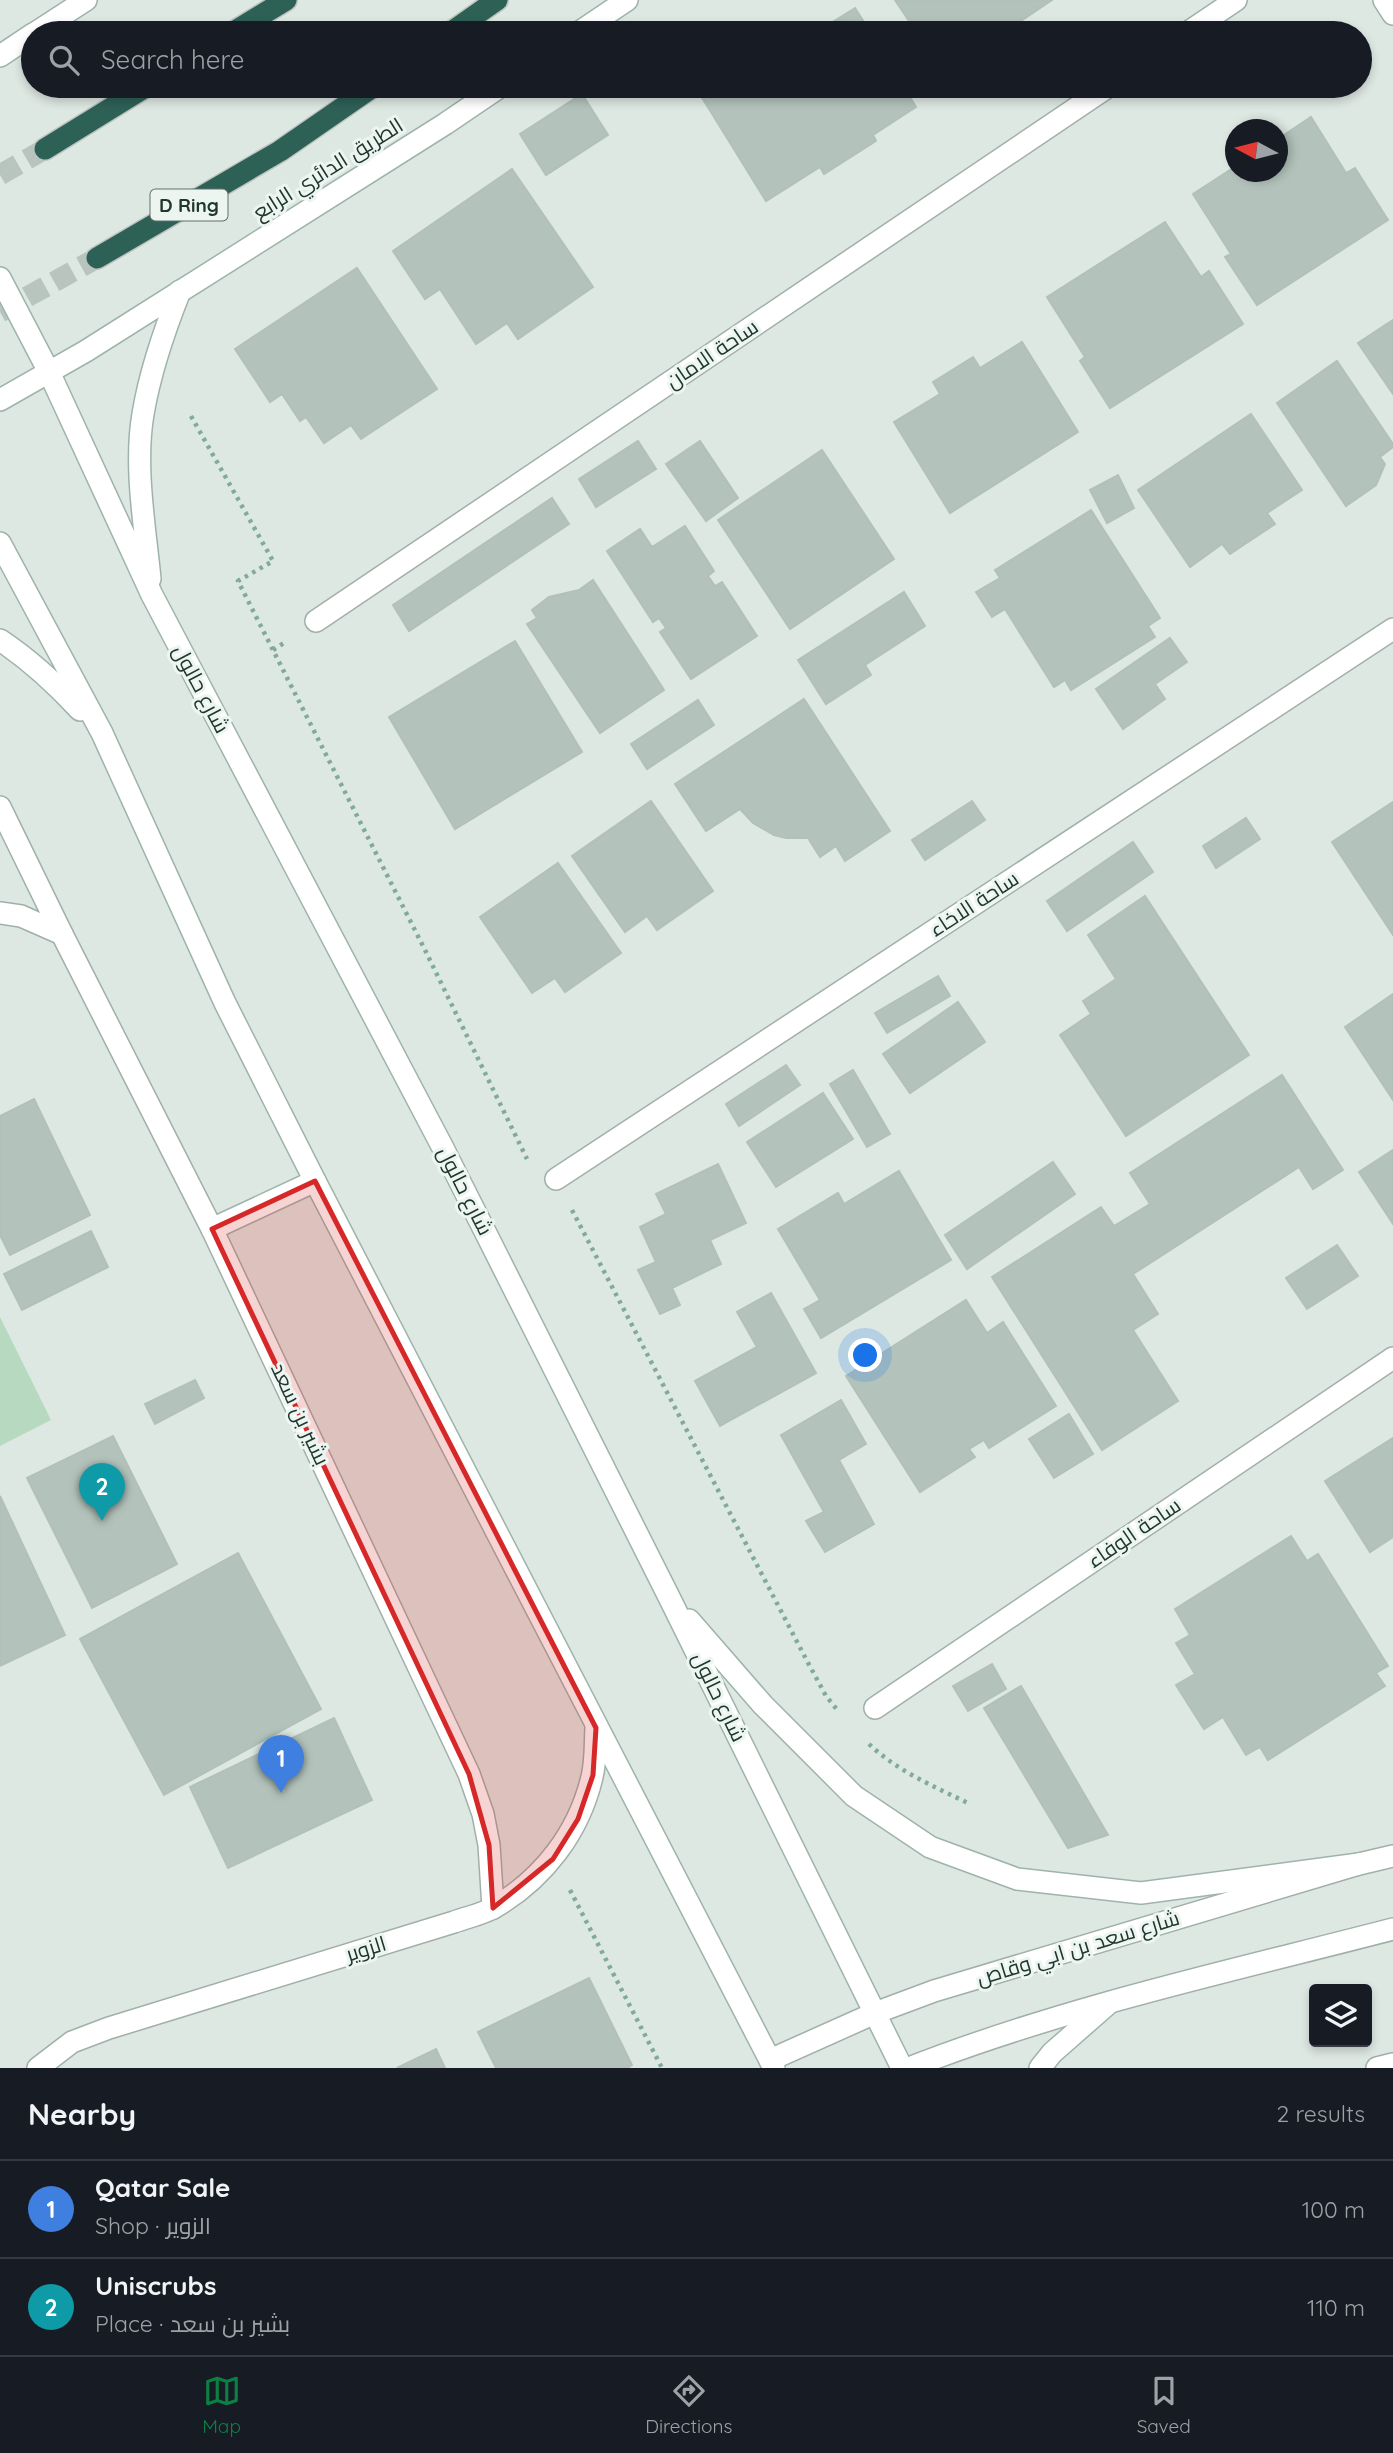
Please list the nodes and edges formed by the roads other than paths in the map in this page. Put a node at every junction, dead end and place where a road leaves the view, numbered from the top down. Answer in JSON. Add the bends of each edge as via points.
{"nodes":[{"id":1,"x":86,"y":0,"type":"edge"},
{"id":2,"x":286,"y":0,"type":"edge"},
{"id":3,"x":497,"y":0,"type":"edge"},
{"id":4,"x":627,"y":0,"type":"edge"},
{"id":5,"x":1236,"y":0,"type":"edge"},
{"id":6,"x":1384,"y":0,"type":"edge"},
{"id":7,"x":1393,"y":14,"type":"edge"},
{"id":8,"x":54,"y":21,"type":"edge"},
{"id":9,"x":252,"y":21,"type":"edge"},
{"id":10,"x":467,"y":21,"type":"edge"},
{"id":11,"x":596,"y":21,"type":"edge"},
{"id":12,"x":1205,"y":21,"type":"edge"},
{"id":13,"x":21,"y":42,"type":"edge"},
{"id":14,"x":0,"y":56,"type":"edge"},
{"id":15,"x":128,"y":98,"type":"edge"},
{"id":16,"x":357,"y":98,"type":"edge"},
{"id":17,"x":484,"y":98,"type":"edge"},
{"id":18,"x":1091,"y":98,"type":"edge"},
{"id":19,"x":45,"y":149,"type":"tunnel mouth"},
{"id":20,"x":97,"y":258,"type":"tunnel mouth"},
{"id":21,"x":0,"y":278,"type":"edge"},
{"id":22,"x":180,"y":291,"type":"junction"},
{"id":23,"x":49,"y":372,"type":"junction"},
{"id":24,"x":0,"y":400,"type":"edge"},
{"id":25,"x":0,"y":543,"type":"edge"},
{"id":26,"x":152,"y":595,"type":"junction"},
{"id":27,"x":316,"y":621,"type":"dead end"},
{"id":28,"x":1393,"y":629,"type":"edge"},
{"id":29,"x":0,"y":640,"type":"edge"},
{"id":30,"x":102,"y":733,"type":"junction"},
{"id":31,"x":0,"y":807,"type":"edge"},
{"id":32,"x":0,"y":913,"type":"edge"},
{"id":33,"x":62,"y":934,"type":"junction"},
{"id":34,"x":556,"y":1180,"type":"road end"},
{"id":35,"x":315,"y":1181,"type":"junction"},
{"id":36,"x":212,"y":1229,"type":"junction"},
{"id":37,"x":1393,"y":1358,"type":"edge"},
{"id":38,"x":669,"y":1597,"type":"junction"},
{"id":39,"x":875,"y":1708,"type":"dead end"},
{"id":40,"x":596,"y":1728,"type":"junction"},
{"id":41,"x":1393,"y":1856,"type":"edge"},
{"id":42,"x":1359,"y":1864,"type":"junction"},
{"id":43,"x":492,"y":1908,"type":"junction"},
{"id":44,"x":1393,"y":1929,"type":"edge"},
{"id":45,"x":1109,"y":2003,"type":"junction"},
{"id":46,"x":875,"y":2013,"type":"junction"},
{"id":47,"x":772,"y":2064,"type":"edge"},
{"id":48,"x":1393,"y":2064,"type":"edge"},
{"id":49,"x":38,"y":2068,"type":"edge"},
{"id":50,"x":902,"y":2068,"type":"edge"},
{"id":51,"x":909,"y":2068,"type":"edge"},
{"id":52,"x":1040,"y":2068,"type":"edge"},
{"id":53,"x":1377,"y":2068,"type":"edge"}],
"edges":[{"from":1,"to":8,"type":"main road"},
{"from":2,"to":9,"type":"highway"},
{"from":3,"to":10,"type":"highway"},
{"from":4,"to":11,"type":"main road"},
{"from":5,"to":12,"type":"main road"},
{"from":6,"to":7,"type":"main road"},
{"from":13,"to":14,"type":"main road"},
{"from":15,"to":19,"type":"highway"},
{"from":16,"to":20,"type":"highway","name":"الطريق الدائري الرابع","number":"D Ring","via":[[280,151]]},
{"from":17,"to":22,"type":"main road","name":"الطريق الدائري الرابع"},
{"from":18,"to":27,"type":"main road","name":"ساحة الامان"},
{"from":21,"to":23,"type":"main road","name":"شارع حالول"},
{"from":22,"to":23,"type":"main road","name":"الطريق الدائري الرابع"},
{"from":22,"to":26,"type":"main road","via":[[163,331],[142,416],[141,477]]},
{"from":23,"to":24,"type":"main road","name":"الطريق الدائري الرابع"},
{"from":23,"to":26,"type":"main road","name":"شارع حالول"},
{"from":25,"to":30,"type":"main road"},
{"from":26,"to":38,"type":"main road","name":"شارع حالول","via":[[443,1148]]},
{"from":28,"to":34,"type":"main road","name":"ساحة الاخاء"},
{"from":29,"to":30,"type":"main road","via":[[62,690]]},
{"from":30,"to":35,"type":"main road","via":[[225,1003]]},
{"from":31,"to":33,"type":"main road","name":"بشير بن سعد"},
{"from":32,"to":33,"type":"main road","via":[[22,916]]},
{"from":33,"to":36,"type":"main road","name":"بشير بن سعد"},
{"from":35,"to":36,"type":"main road"},
{"from":35,"to":40,"type":"main road"},
{"from":36,"to":43,"type":"main road","name":"بشير بن سعد","via":[[469,1774],[484,1814]]},
{"from":37,"to":39,"type":"main road","name":"ساحة الوفاء"},
{"from":38,"to":42,"type":"main road","via":[[763,1705],[854,1796],[930,1847],[1017,1879],[1141,1893]]},
{"from":38,"to":46,"type":"main road","name":"شارع حالول"},
{"from":40,"to":43,"type":"main road","name":"الزوير","via":[[593,1775],[578,1819],[553,1858],[525,1886]]},
{"from":40,"to":47,"type":"main road"},
{"from":41,"to":42,"type":"main road","name":"شارع سعد بن ابي وقاص"},
{"from":42,"to":46,"type":"main road","name":"شارع سعد بن ابي وقاص","via":[[934,1991]]},
{"from":43,"to":49,"type":"main road","name":"الزوير","via":[[109,2028],[72,2042]]},
{"from":44,"to":45,"type":"main road"},
{"from":45,"to":51,"type":"main road"},
{"from":45,"to":52,"type":"main road"},
{"from":46,"to":47,"type":"main road","name":"شارع سعد بن ابي وقاص"},
{"from":46,"to":50,"type":"main road","name":"شارع حالول"},
{"from":48,"to":53,"type":"main road"}]}
